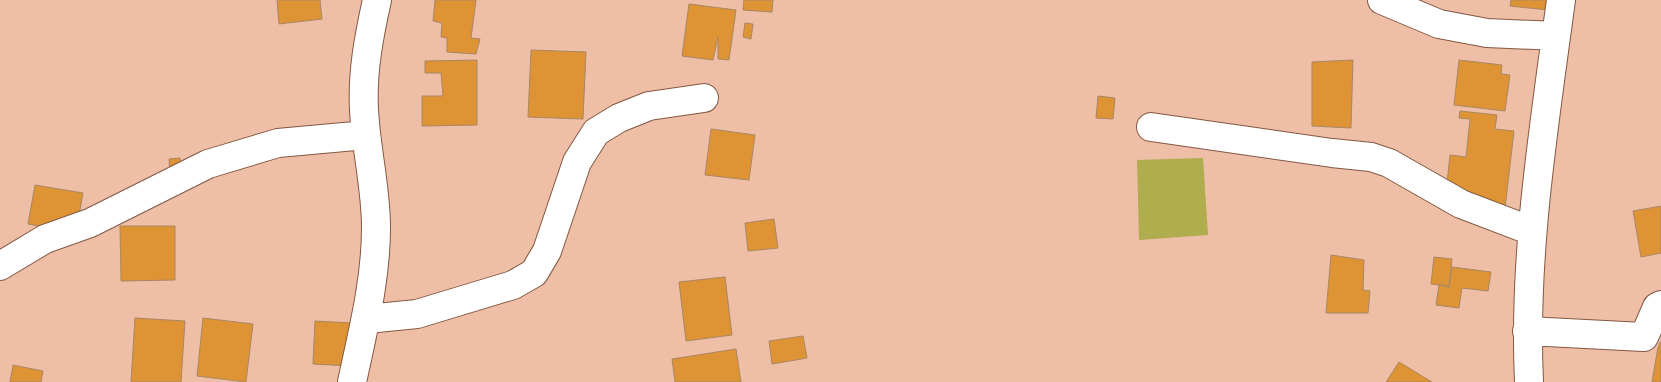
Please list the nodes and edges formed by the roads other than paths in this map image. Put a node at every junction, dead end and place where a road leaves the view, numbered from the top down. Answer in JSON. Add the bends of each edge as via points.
{"nodes":[{"id":1,"x":377,"y":0,"type":"edge"},
{"id":2,"x":1382,"y":0,"type":"edge"},
{"id":3,"x":1561,"y":0,"type":"edge"},
{"id":4,"x":1556,"y":36,"type":"junction"},
{"id":5,"x":704,"y":98,"type":"dead end"},
{"id":6,"x":1151,"y":127,"type":"dead end"},
{"id":7,"x":366,"y":135,"type":"junction"},
{"id":8,"x":1532,"y":231,"type":"junction"},
{"id":9,"x":0,"y":266,"type":"edge"},
{"id":10,"x":1661,"y":306,"type":"edge"},
{"id":11,"x":367,"y":319,"type":"junction"},
{"id":12,"x":1527,"y":331,"type":"junction"},
{"id":13,"x":352,"y":382,"type":"edge"},
{"id":14,"x":1529,"y":382,"type":"edge"}],
"edges":[{"from":1,"to":7,"type":"street","via":[[365,58]]},
{"from":2,"to":4,"type":"street","via":[[1439,24],[1486,33]]},
{"from":3,"to":4,"type":"street"},
{"from":4,"to":8,"type":"street"},
{"from":5,"to":11,"type":"street","via":[[649,106],[596,132],[578,162],[548,251],[534,274],[512,285],[417,314]]},
{"from":6,"to":8,"type":"street","via":[[1371,157],[1389,163],[1460,204]]},
{"from":7,"to":9,"type":"street","via":[[278,143],[208,164],[90,223],[45,239]]},
{"from":7,"to":11,"type":"street","via":[[376,227]]},
{"from":8,"to":12,"type":"street"},
{"from":10,"to":12,"type":"street","via":[[1657,307],[1644,337]]},
{"from":11,"to":13,"type":"street"},
{"from":12,"to":14,"type":"street"}]}
